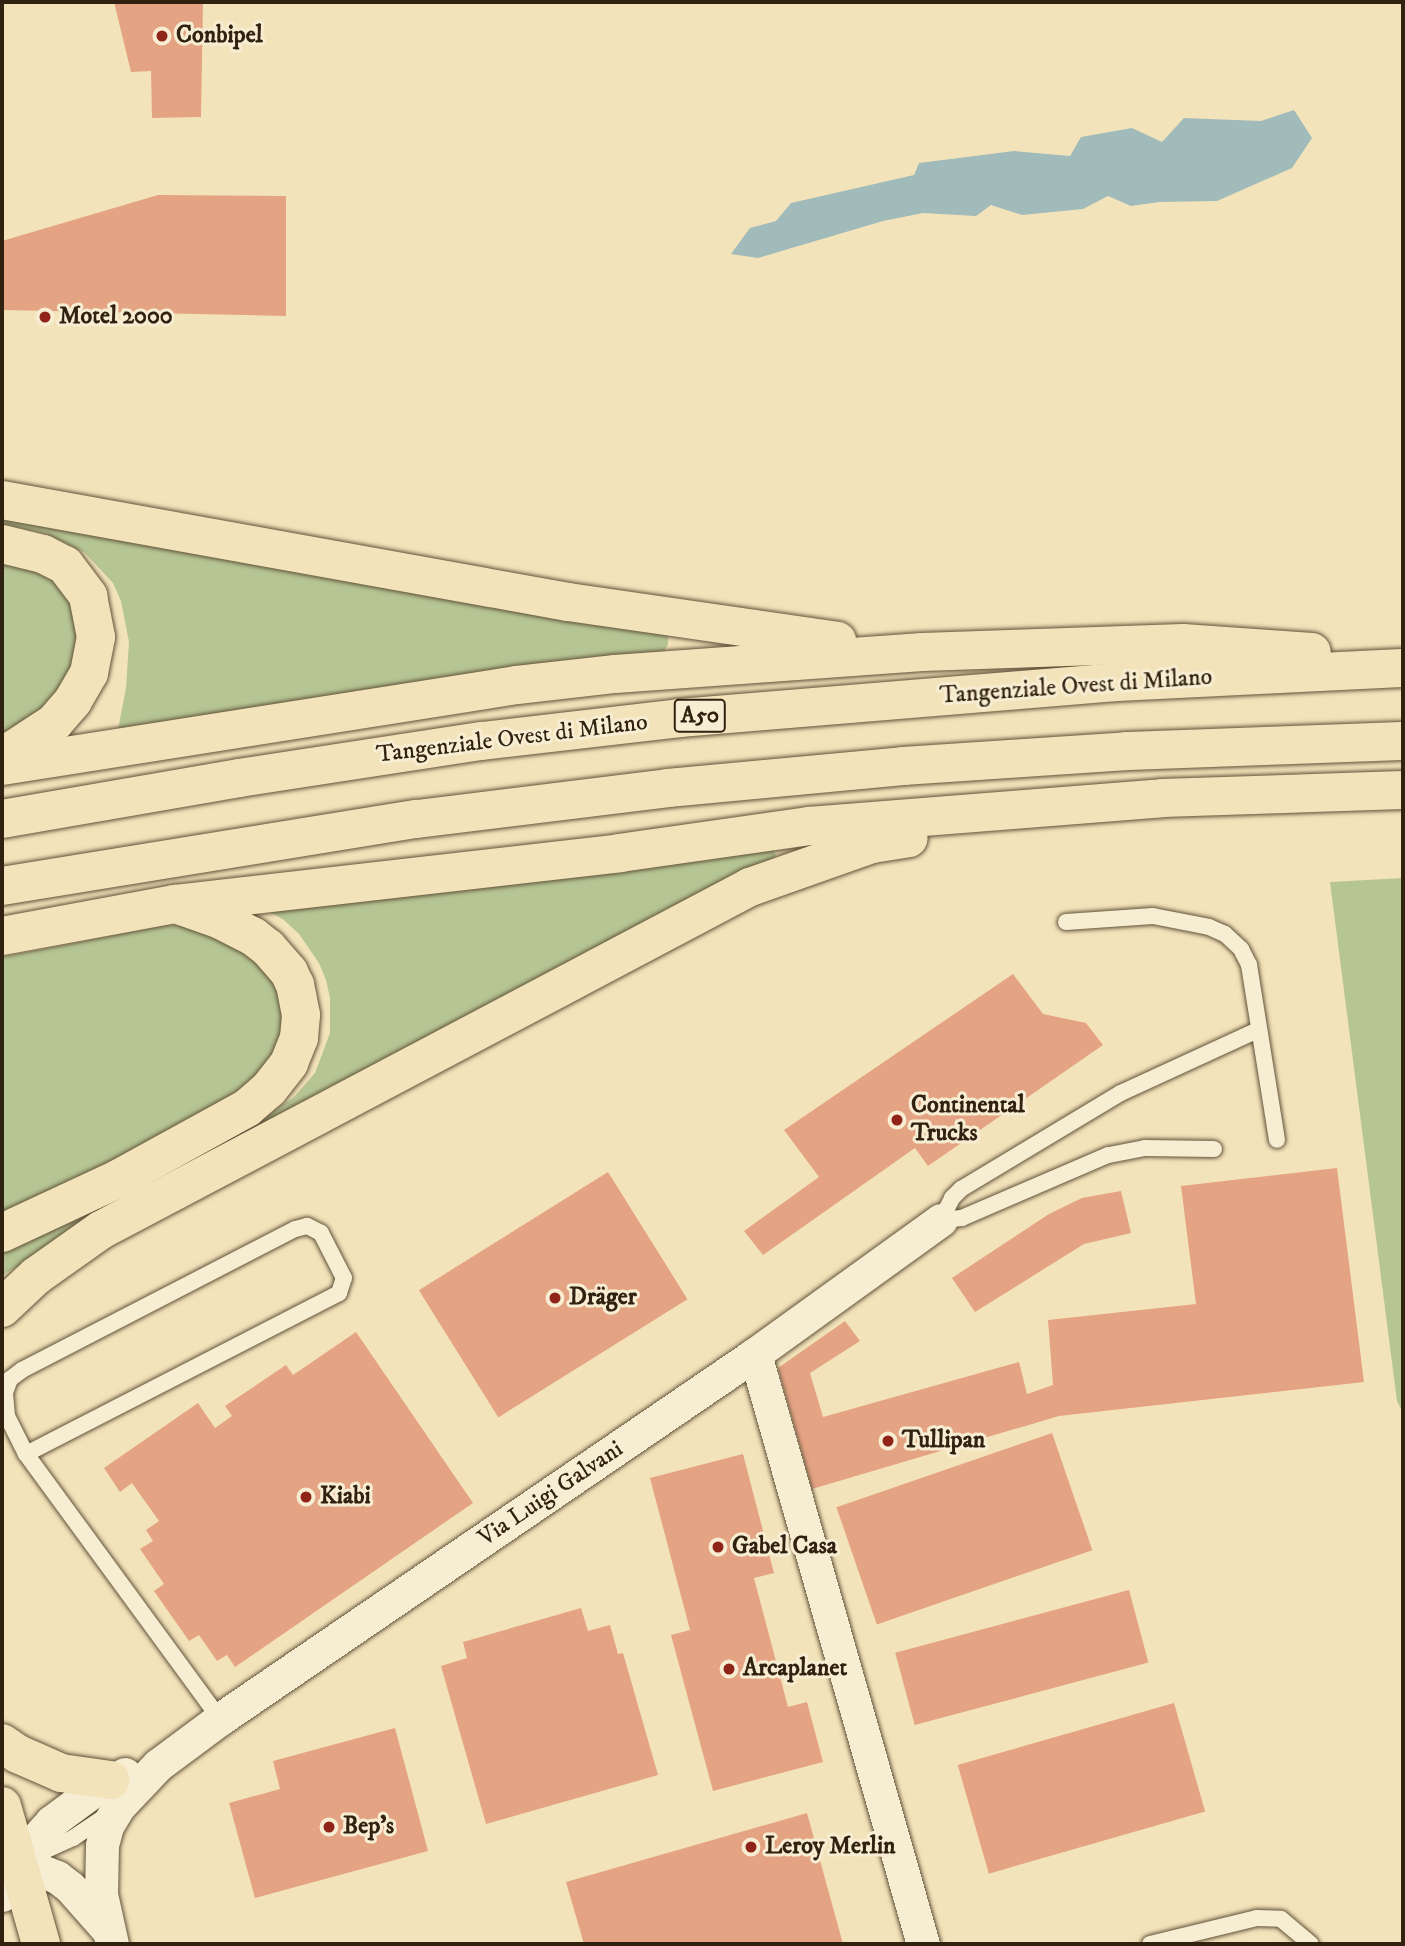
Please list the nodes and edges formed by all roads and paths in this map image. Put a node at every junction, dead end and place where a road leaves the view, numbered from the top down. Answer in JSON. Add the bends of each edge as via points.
{"nodes":[{"id":1,"x":2,"y":500,"type":"edge"},
{"id":2,"x":2,"y":544,"type":"edge"},
{"id":3,"x":922,"y":652,"type":"junction"},
{"id":4,"x":1400,"y":668,"type":"edge"},
{"id":5,"x":1403,"y":741,"type":"edge"},
{"id":6,"x":2,"y":757,"type":"edge"},
{"id":7,"x":2,"y":766,"type":"edge"},
{"id":8,"x":1403,"y":790,"type":"edge"},
{"id":9,"x":1162,"y":798,"type":"junction"},
{"id":10,"x":2,"y":819,"type":"edge"},
{"id":11,"x":2,"y":886,"type":"edge"},
{"id":12,"x":175,"y":904,"type":"junction"},
{"id":13,"x":1066,"y":922,"type":"dead end"},
{"id":14,"x":2,"y":936,"type":"edge"},
{"id":15,"x":1258,"y":1030,"type":"junction"},
{"id":16,"x":1277,"y":1140,"type":"dead end"},
{"id":17,"x":1214,"y":1149,"type":"dead end"},
{"id":18,"x":942,"y":1220,"type":"junction"},
{"id":19,"x":2,"y":1233,"type":"edge"},
{"id":20,"x":2,"y":1308,"type":"edge"},
{"id":21,"x":755,"y":1354,"type":"junction"},
{"id":22,"x":26,"y":1454,"type":"junction"},
{"id":23,"x":220,"y":1719,"type":"junction"},
{"id":24,"x":2,"y":1742,"type":"edge"},
{"id":25,"x":115,"y":1793,"type":"junction"},
{"id":26,"x":2,"y":1806,"type":"edge"},
{"id":27,"x":19,"y":1862,"type":"junction"},
{"id":28,"x":2,"y":1895,"type":"edge"},
{"id":29,"x":111,"y":1938,"type":"edge"},
{"id":30,"x":41,"y":1944,"type":"edge"},
{"id":31,"x":923,"y":1944,"type":"edge"},
{"id":32,"x":1150,"y":1944,"type":"edge"},
{"id":33,"x":1311,"y":1944,"type":"edge"}],
"edges":[{"from":1,"to":3,"type":"main road","via":[[568,602]]},
{"from":2,"to":6,"type":"main road","via":[[65,565],[88,596],[96,637],[89,673],[67,709],[54,723]]},
{"from":3,"to":4,"type":"main road","via":[[1184,643],[1304,651]]},
{"from":3,"to":7,"type":"main road","via":[[581,677]]},
{"from":4,"to":10,"type":"main road","name":"Tangenziale Ovest di Milano","number":"A50","via":[[1116,682],[667,719],[468,743]]},
{"from":5,"to":11,"type":"main road","via":[[1127,751],[668,788],[417,819]]},
{"from":8,"to":9,"type":"main road"},
{"from":9,"to":12,"type":"main road","via":[[808,826],[620,853]]},
{"from":9,"to":20,"type":"main road","via":[[872,844],[750,887],[101,1230],[36,1276]]},
{"from":12,"to":14,"type":"main road"},
{"from":12,"to":19,"type":"main road","via":[[247,933],[289,972],[301,1015],[299,1038],[289,1063],[269,1089],[240,1112],[118,1179]]},
{"from":13,"to":15,"type":"lane","via":[[1153,916],[1226,934],[1249,965]]},
{"from":15,"to":16,"type":"lane"},
{"from":15,"to":18,"type":"lane","via":[[1121,1093],[995,1168],[961,1189]]},
{"from":17,"to":18,"type":"lane","via":[[1145,1148],[1108,1155],[962,1218]]},
{"from":18,"to":21,"type":"street","name":"Via Luigi Galvani"},
{"from":21,"to":23,"type":"street","name":"Via Luigi Galvani"},
{"from":21,"to":31,"type":"street"},
{"from":22,"to":22,"type":"lane","via":[[339,1293],[344,1278],[321,1233],[307,1226],[295,1229],[22,1370],[10,1379],[5,1393],[7,1416]]},
{"from":22,"to":23,"type":"lane"},
{"from":23,"to":25,"type":"street","name":"Via Luigi Galvani"},
{"from":24,"to":25,"type":"main road","via":[[18,1754]]},
{"from":25,"to":27,"type":"street","name":"Via Luigi Galvani","via":[[51,1822]]},
{"from":25,"to":29,"type":"street","via":[[101,1854],[101,1894]]},
{"from":26,"to":27,"type":"main road"},
{"from":27,"to":28,"type":"street","name":"Via Luigi Galvani"},
{"from":27,"to":29,"type":"street","via":[[70,1887]]},
{"from":27,"to":30,"type":"main road"},
{"from":32,"to":33,"type":"lane","via":[[1257,1918],[1282,1919]]}]}
